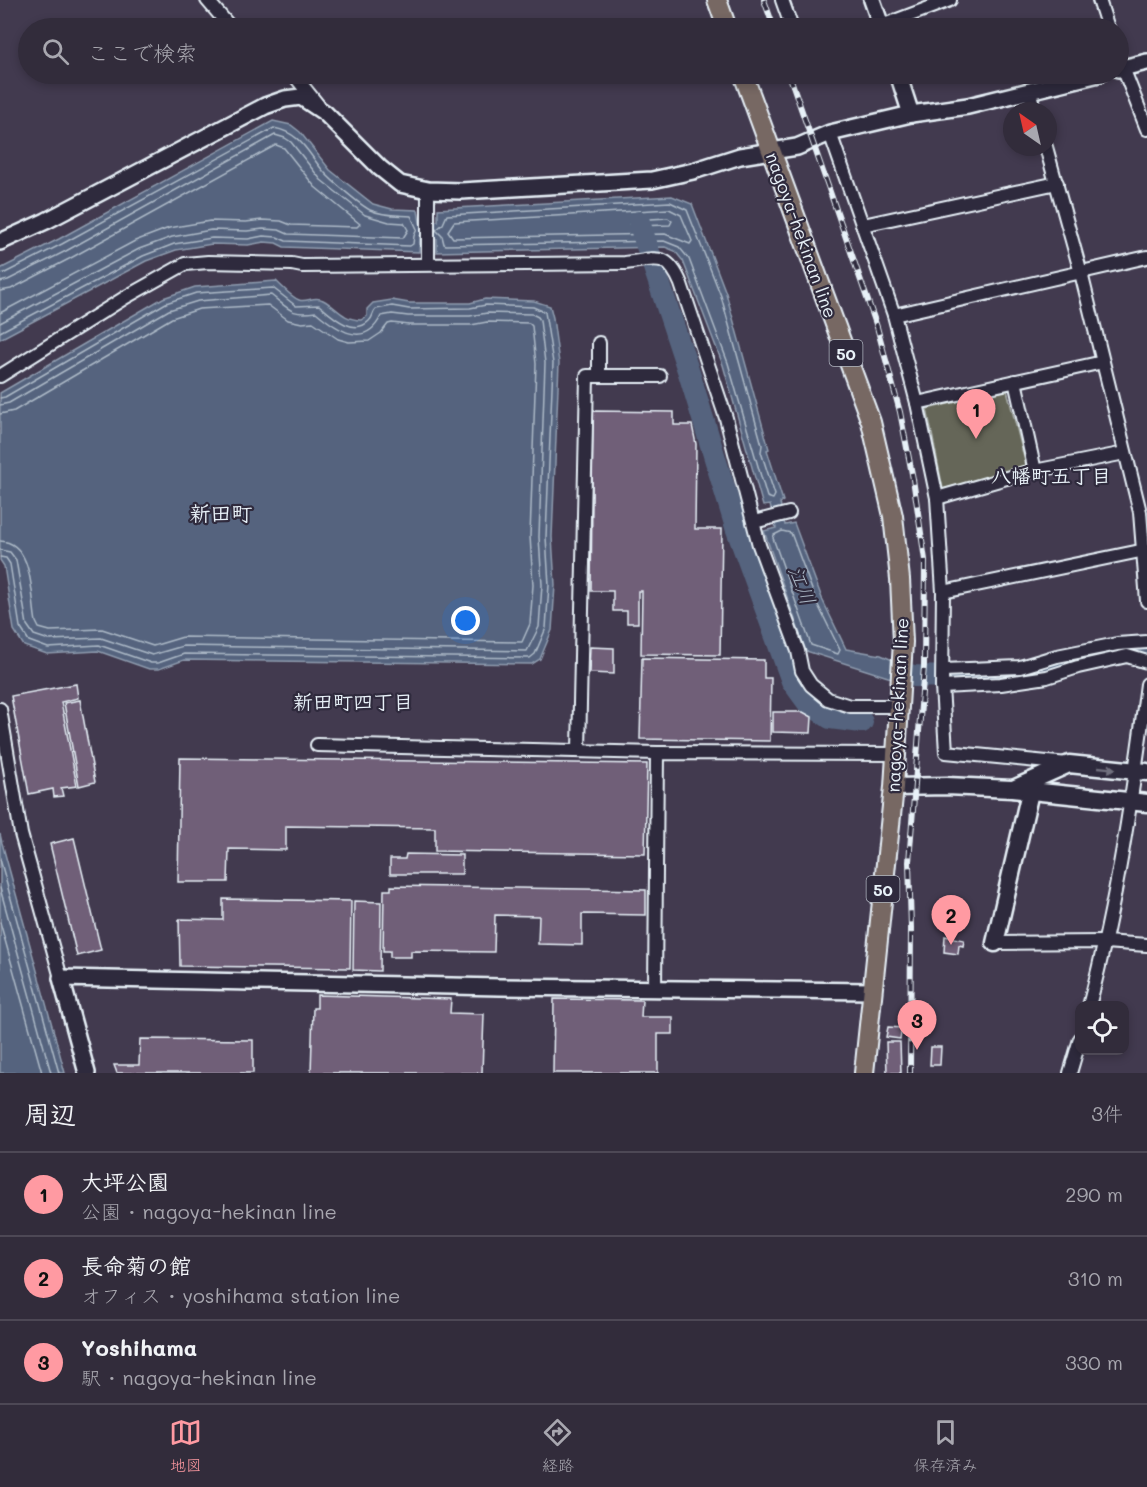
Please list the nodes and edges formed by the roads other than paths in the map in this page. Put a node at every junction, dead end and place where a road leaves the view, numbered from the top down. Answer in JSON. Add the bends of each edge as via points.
{"nodes":[{"id":1,"x":207,"y":0,"type":"edge"},
{"id":2,"x":717,"y":0,"type":"edge"},
{"id":3,"x":782,"y":0,"type":"edge"},
{"id":4,"x":872,"y":0,"type":"edge"},
{"id":5,"x":950,"y":0,"type":"edge"},
{"id":6,"x":1099,"y":0,"type":"edge"},
{"id":7,"x":222,"y":18,"type":"edge"},
{"id":8,"x":723,"y":18,"type":"edge"},
{"id":9,"x":788,"y":18,"type":"edge"},
{"id":10,"x":877,"y":18,"type":"edge"},
{"id":11,"x":905,"y":18,"type":"edge"},
{"id":12,"x":1105,"y":18,"type":"edge"},
{"id":13,"x":1147,"y":62,"type":"edge"},
{"id":14,"x":1129,"y":63,"type":"edge"},
{"id":15,"x":301,"y":84,"type":"edge"},
{"id":16,"x":747,"y":84,"type":"edge"},
{"id":17,"x":901,"y":84,"type":"edge"},
{"id":18,"x":1058,"y":84,"type":"edge"},
{"id":19,"x":1128,"y":84,"type":"edge"},
{"id":20,"x":1029,"y":91,"type":"junction"},
{"id":21,"x":1032,"y":102,"type":"edge"},
{"id":22,"x":325,"y":113,"type":"junction"},
{"id":23,"x":911,"y":114,"type":"junction"},
{"id":24,"x":1147,"y":129,"type":"edge"},
{"id":25,"x":830,"y":133,"type":"junction"},
{"id":26,"x":771,"y":149,"type":"junction"},
{"id":27,"x":1049,"y":156,"type":"edge"},
{"id":28,"x":1057,"y":183,"type":"junction"},
{"id":29,"x":428,"y":197,"type":"junction"},
{"id":30,"x":863,"y":225,"type":"junction"},
{"id":31,"x":0,"y":242,"type":"edge"},
{"id":32,"x":1147,"y":258,"type":"edge"},
{"id":33,"x":428,"y":259,"type":"junction"},
{"id":34,"x":1081,"y":273,"type":"junction"},
{"id":35,"x":894,"y":315,"type":"junction"},
{"id":36,"x":599,"y":343,"type":"dead end"},
{"id":37,"x":1103,"y":362,"type":"junction"},
{"id":38,"x":0,"y":376,"type":"edge"},
{"id":39,"x":599,"y":376,"type":"junction"},
{"id":40,"x":660,"y":376,"type":"dead end"},
{"id":41,"x":1015,"y":381,"type":"junction"},
{"id":42,"x":917,"y":403,"type":"junction"},
{"id":43,"x":1125,"y":453,"type":"junction"},
{"id":44,"x":1035,"y":471,"type":"junction"},
{"id":45,"x":937,"y":498,"type":"junction"},
{"id":46,"x":1144,"y":511,"type":"edge"},
{"id":47,"x":789,"y":513,"type":"dead end"},
{"id":48,"x":754,"y":522,"type":"junction"},
{"id":49,"x":1145,"y":550,"type":"junction"},
{"id":50,"x":943,"y":592,"type":"junction"},
{"id":51,"x":1147,"y":601,"type":"edge"},
{"id":52,"x":1147,"y":642,"type":"edge"},
{"id":53,"x":1147,"y":662,"type":"edge"},
{"id":54,"x":943,"y":670,"type":"junction"},
{"id":55,"x":1147,"y":684,"type":"edge"},
{"id":56,"x":942,"y":686,"type":"junction"},
{"id":57,"x":899,"y":705,"type":"junction"},
{"id":58,"x":0,"y":709,"type":"edge"},
{"id":59,"x":317,"y":746,"type":"dead end"},
{"id":60,"x":579,"y":750,"type":"junction"},
{"id":61,"x":657,"y":753,"type":"junction"},
{"id":62,"x":897,"y":754,"type":"junction"},
{"id":63,"x":1069,"y":764,"type":"junction"},
{"id":64,"x":1141,"y":772,"type":"edge"},
{"id":65,"x":894,"y":787,"type":"junction"},
{"id":66,"x":1012,"y":789,"type":"junction"},
{"id":67,"x":1030,"y":792,"type":"junction"},
{"id":68,"x":1129,"y":802,"type":"junction"},
{"id":69,"x":1147,"y":803,"type":"edge"},
{"id":70,"x":1105,"y":942,"type":"junction"},
{"id":71,"x":995,"y":943,"type":"joint"},
{"id":72,"x":1147,"y":945,"type":"edge"},
{"id":73,"x":61,"y":978,"type":"junction"},
{"id":74,"x":655,"y":988,"type":"junction"},
{"id":75,"x":873,"y":991,"type":"junction"},
{"id":76,"x":1090,"y":1001,"type":"edge"},
{"id":77,"x":1075,"y":1055,"type":"edge"},
{"id":78,"x":87,"y":1073,"type":"edge"},
{"id":79,"x":864,"y":1073,"type":"edge"},
{"id":80,"x":1070,"y":1073,"type":"edge"}],
"edges":[{"from":1,"to":7,"type":"street"},
{"from":2,"to":8,"type":"main road"},
{"from":3,"to":9,"type":"street"},
{"from":4,"to":10,"type":"street"},
{"from":5,"to":11,"type":"street"},
{"from":6,"to":12,"type":"street"},
{"from":13,"to":14,"type":"street"},
{"from":15,"to":22,"type":"street"},
{"from":16,"to":26,"type":"main road","name":"nagoya-hekinan line","number":"50"},
{"from":17,"to":23,"type":"street"},
{"from":18,"to":20,"type":"street"},
{"from":19,"to":24,"type":"street"},
{"from":20,"to":21,"type":"street"},
{"from":20,"to":23,"type":"street","via":[[968,106]]},
{"from":22,"to":29,"type":"street","via":[[380,168],[400,184]]},
{"from":22,"to":31,"type":"street","via":[[301,97],[265,106]]},
{"from":23,"to":25,"type":"street"},
{"from":25,"to":26,"type":"street","via":[[797,147]]},
{"from":25,"to":30,"type":"street"},
{"from":26,"to":29,"type":"street","via":[[652,180],[461,191]]},
{"from":26,"to":57,"type":"main road","name":"nagoya-hekinan line","number":"50","via":[[871,422],[893,516],[903,642]]},
{"from":27,"to":28,"type":"street"},
{"from":28,"to":30,"type":"street"},
{"from":28,"to":34,"type":"street"},
{"from":29,"to":33,"type":"street"},
{"from":30,"to":35,"type":"street"},
{"from":32,"to":34,"type":"street"},
{"from":33,"to":38,"type":"street","via":[[302,266],[185,264]]},
{"from":33,"to":48,"type":"street","via":[[625,263],[660,259],[668,263],[681,284],[726,418]]},
{"from":34,"to":35,"type":"street"},
{"from":34,"to":37,"type":"street"},
{"from":35,"to":42,"type":"street"},
{"from":36,"to":39,"type":"street"},
{"from":37,"to":41,"type":"street"},
{"from":37,"to":43,"type":"street"},
{"from":39,"to":40,"type":"street"},
{"from":39,"to":60,"type":"street","via":[[587,376]]},
{"from":41,"to":42,"type":"street"},
{"from":41,"to":44,"type":"street"},
{"from":42,"to":45,"type":"street"},
{"from":43,"to":44,"type":"street"},
{"from":43,"to":46,"type":"street"},
{"from":44,"to":45,"type":"street"},
{"from":45,"to":50,"type":"street"},
{"from":46,"to":49,"type":"street"},
{"from":47,"to":48,"type":"street"},
{"from":48,"to":57,"type":"street","via":[[802,671],[811,685],[828,699],[850,706]]},
{"from":49,"to":50,"type":"street"},
{"from":49,"to":51,"type":"street"},
{"from":50,"to":54,"type":"street"},
{"from":52,"to":54,"type":"street","via":[[1117,644],[1020,667]]},
{"from":53,"to":56,"type":"street","via":[[1127,656],[1024,681]]},
{"from":54,"to":56,"type":"street"},
{"from":55,"to":64,"type":"street"},
{"from":56,"to":63,"type":"street","via":[[946,752]]},
{"from":57,"to":62,"type":"main road","name":"nagoya-hekinan line","number":"50"},
{"from":58,"to":73,"type":"street","via":[[21,834]]},
{"from":59,"to":60,"type":"street"},
{"from":60,"to":61,"type":"street"},
{"from":61,"to":62,"type":"street"},
{"from":61,"to":74,"type":"street"},
{"from":62,"to":65,"type":"main road","name":"nagoya-hekinan line","number":"50"},
{"from":63,"to":64,"type":"main road","one_way":true},
{"from":63,"to":66,"type":"main road"},
{"from":64,"to":68,"type":"street"},
{"from":65,"to":66,"type":"main road"},
{"from":65,"to":75,"type":"main road","name":"nagoya-hekinan line","number":"50"},
{"from":66,"to":67,"type":"main road"},
{"from":67,"to":68,"type":"main road"},
{"from":67,"to":71,"type":"main road"},
{"from":68,"to":69,"type":"main road"},
{"from":68,"to":70,"type":"street"},
{"from":70,"to":71,"type":"street"},
{"from":70,"to":72,"type":"street"},
{"from":70,"to":76,"type":"street"},
{"from":73,"to":74,"type":"street"},
{"from":73,"to":78,"type":"street"},
{"from":74,"to":75,"type":"street"},
{"from":75,"to":79,"type":"main road","name":"nagoya-hekinan line","number":"50"},
{"from":77,"to":80,"type":"street"}]}
